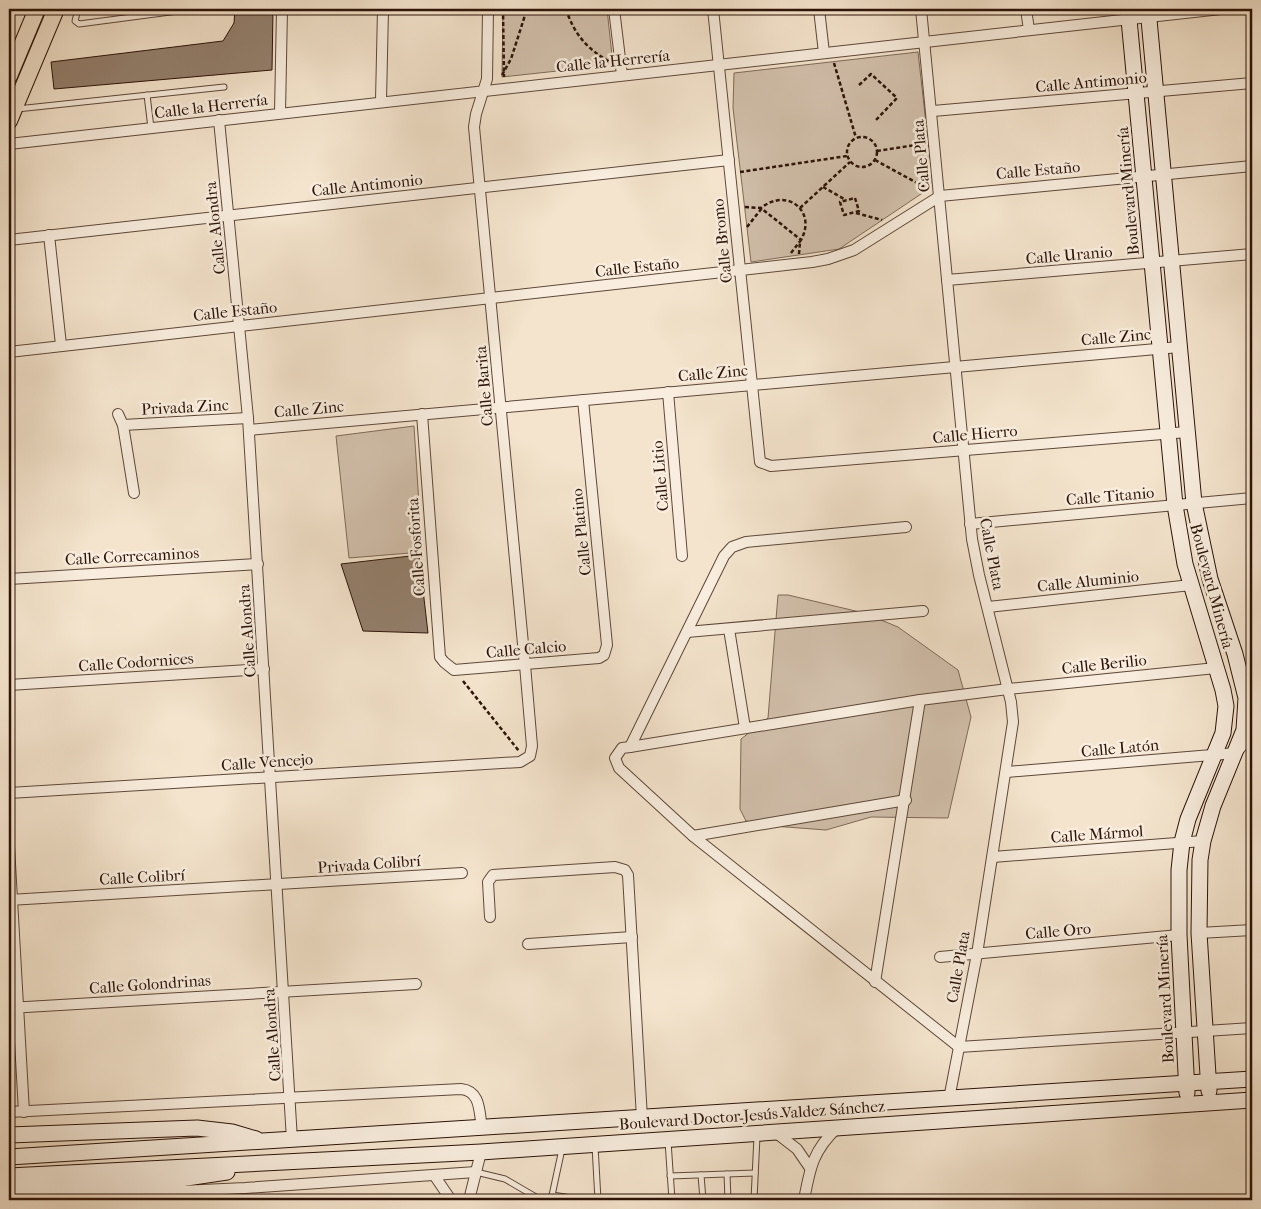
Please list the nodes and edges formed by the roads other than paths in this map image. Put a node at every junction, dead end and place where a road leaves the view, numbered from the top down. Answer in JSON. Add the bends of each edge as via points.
{"nodes":[{"id":1,"x":37,"y":9,"type":"edge"},
{"id":2,"x":56,"y":9,"type":"edge"},
{"id":3,"x":78,"y":9,"type":"edge"},
{"id":4,"x":193,"y":9,"type":"edge"},
{"id":5,"x":282,"y":9,"type":"edge"},
{"id":6,"x":383,"y":9,"type":"edge"},
{"id":7,"x":488,"y":9,"type":"edge"},
{"id":8,"x":614,"y":9,"type":"edge"},
{"id":9,"x":713,"y":9,"type":"edge"},
{"id":10,"x":819,"y":9,"type":"edge"},
{"id":11,"x":922,"y":9,"type":"edge"},
{"id":12,"x":1026,"y":9,"type":"edge"},
{"id":13,"x":1221,"y":9,"type":"edge"},
{"id":14,"x":1148,"y":13,"type":"edge"},
{"id":15,"x":1129,"y":14,"type":"edge"},
{"id":16,"x":1029,"y":30,"type":"junction"},
{"id":17,"x":925,"y":41,"type":"junction"},
{"id":18,"x":825,"y":58,"type":"junction"},
{"id":19,"x":720,"y":64,"type":"junction"},
{"id":20,"x":622,"y":75,"type":"junction"},
{"id":21,"x":9,"y":76,"type":"edge"},
{"id":22,"x":1252,"y":83,"type":"edge"},
{"id":23,"x":224,"y":87,"type":"dead end"},
{"id":24,"x":485,"y":90,"type":"junction"},
{"id":25,"x":1156,"y":92,"type":"junction"},
{"id":26,"x":1136,"y":93,"type":"junction"},
{"id":27,"x":147,"y":95,"type":"junction"},
{"id":28,"x":381,"y":101,"type":"junction"},
{"id":29,"x":933,"y":111,"type":"junction"},
{"id":30,"x":280,"y":113,"type":"junction"},
{"id":31,"x":11,"y":115,"type":"edge"},
{"id":32,"x":219,"y":120,"type":"junction"},
{"id":33,"x":151,"y":128,"type":"junction"},
{"id":34,"x":9,"y":144,"type":"edge"},
{"id":35,"x":734,"y":161,"type":"junction"},
{"id":36,"x":1252,"y":166,"type":"edge"},
{"id":37,"x":1164,"y":174,"type":"junction"},
{"id":38,"x":1144,"y":176,"type":"junction"},
{"id":39,"x":480,"y":187,"type":"junction"},
{"id":40,"x":940,"y":196,"type":"junction"},
{"id":41,"x":228,"y":215,"type":"junction"},
{"id":42,"x":49,"y":235,"type":"junction"},
{"id":43,"x":9,"y":240,"type":"edge"},
{"id":44,"x":1252,"y":254,"type":"edge"},
{"id":45,"x":1172,"y":261,"type":"junction"},
{"id":46,"x":1152,"y":262,"type":"junction"},
{"id":47,"x":740,"y":270,"type":"junction"},
{"id":48,"x":948,"y":280,"type":"junction"},
{"id":49,"x":490,"y":298,"type":"junction"},
{"id":50,"x":240,"y":326,"type":"junction"},
{"id":51,"x":61,"y":345,"type":"junction"},
{"id":52,"x":1179,"y":347,"type":"junction"},
{"id":53,"x":1160,"y":348,"type":"junction"},
{"id":54,"x":9,"y":352,"type":"edge"},
{"id":55,"x":956,"y":367,"type":"junction"},
{"id":56,"x":752,"y":385,"type":"junction"},
{"id":57,"x":668,"y":392,"type":"junction"},
{"id":58,"x":583,"y":400,"type":"junction"},
{"id":59,"x":501,"y":407,"type":"junction"},
{"id":60,"x":118,"y":414,"type":"dead end"},
{"id":61,"x":422,"y":414,"type":"junction"},
{"id":62,"x":248,"y":418,"type":"junction"},
{"id":63,"x":123,"y":425,"type":"junction"},
{"id":64,"x":249,"y":430,"type":"junction"},
{"id":65,"x":1187,"y":432,"type":"junction"},
{"id":66,"x":1168,"y":434,"type":"junction"},
{"id":67,"x":963,"y":450,"type":"junction"},
{"id":68,"x":766,"y":466,"type":"joint"},
{"id":69,"x":134,"y":493,"type":"dead end"},
{"id":70,"x":1252,"y":498,"type":"edge"},
{"id":71,"x":1194,"y":503,"type":"junction"},
{"id":72,"x":1174,"y":505,"type":"junction"},
{"id":73,"x":970,"y":524,"type":"junction"},
{"id":74,"x":906,"y":527,"type":"dead end"},
{"id":75,"x":682,"y":556,"type":"dead end"},
{"id":76,"x":258,"y":564,"type":"junction"},
{"id":77,"x":9,"y":578,"type":"edge"},
{"id":78,"x":1191,"y":585,"type":"junction"},
{"id":79,"x":988,"y":607,"type":"junction"},
{"id":80,"x":923,"y":611,"type":"dead end"},
{"id":81,"x":1223,"y":619,"type":"junction"},
{"id":82,"x":1203,"y":624,"type":"junction"},
{"id":83,"x":729,"y":628,"type":"junction"},
{"id":84,"x":687,"y":632,"type":"junction"},
{"id":85,"x":1235,"y":654,"type":"junction"},
{"id":86,"x":599,"y":658,"type":"joint"},
{"id":87,"x":1252,"y":663,"type":"edge"},
{"id":88,"x":525,"y":665,"type":"junction"},
{"id":89,"x":1216,"y":668,"type":"junction"},
{"id":90,"x":264,"y":669,"type":"junction"},
{"id":91,"x":454,"y":670,"type":"joint"},
{"id":92,"x":9,"y":685,"type":"edge"},
{"id":93,"x":1008,"y":689,"type":"junction"},
{"id":94,"x":920,"y":700,"type":"junction"},
{"id":95,"x":744,"y":728,"type":"junction"},
{"id":96,"x":1252,"y":734,"type":"edge"},
{"id":97,"x":630,"y":747,"type":"junction"},
{"id":98,"x":1236,"y":753,"type":"junction"},
{"id":99,"x":1215,"y":755,"type":"junction"},
{"id":100,"x":526,"y":760,"type":"joint"},
{"id":101,"x":1006,"y":772,"type":"junction"},
{"id":102,"x":271,"y":777,"type":"junction"},
{"id":103,"x":9,"y":793,"type":"edge"},
{"id":104,"x":906,"y":800,"type":"junction"},
{"id":105,"x":693,"y":836,"type":"junction"},
{"id":106,"x":1203,"y":841,"type":"junction"},
{"id":107,"x":1182,"y":842,"type":"junction"},
{"id":108,"x":9,"y":846,"type":"edge"},
{"id":109,"x":993,"y":857,"type":"junction"},
{"id":110,"x":462,"y":873,"type":"dead end"},
{"id":111,"x":278,"y":885,"type":"junction"},
{"id":112,"x":10,"y":900,"type":"edge"},
{"id":113,"x":490,"y":917,"type":"dead end"},
{"id":114,"x":1252,"y":930,"type":"edge"},
{"id":115,"x":1199,"y":933,"type":"junction"},
{"id":116,"x":1179,"y":934,"type":"junction"},
{"id":117,"x":632,"y":937,"type":"junction"},
{"id":118,"x":528,"y":944,"type":"dead end"},
{"id":119,"x":977,"y":954,"type":"junction"},
{"id":120,"x":940,"y":957,"type":"dead end"},
{"id":121,"x":875,"y":982,"type":"junction"},
{"id":122,"x":416,"y":984,"type":"dead end"},
{"id":123,"x":284,"y":991,"type":"junction"},
{"id":124,"x":14,"y":1008,"type":"edge"},
{"id":125,"x":1252,"y":1028,"type":"edge"},
{"id":126,"x":1206,"y":1031,"type":"junction"},
{"id":127,"x":1184,"y":1033,"type":"junction"},
{"id":128,"x":958,"y":1047,"type":"junction"},
{"id":129,"x":1252,"y":1079,"type":"edge"},
{"id":130,"x":1208,"y":1082,"type":"junction"},
{"id":131,"x":1186,"y":1083,"type":"junction"},
{"id":132,"x":291,"y":1097,"type":"junction"},
{"id":133,"x":949,"y":1099,"type":"junction"},
{"id":134,"x":1252,"y":1100,"type":"edge"},
{"id":135,"x":1210,"y":1103,"type":"junction"},
{"id":136,"x":1187,"y":1104,"type":"junction"},
{"id":137,"x":9,"y":1112,"type":"edge"},
{"id":138,"x":24,"y":1112,"type":"junction"},
{"id":139,"x":642,"y":1118,"type":"junction"},
{"id":140,"x":839,"y":1126,"type":"junction"},
{"id":141,"x":482,"y":1128,"type":"junction"},
{"id":142,"x":774,"y":1131,"type":"junction"},
{"id":143,"x":757,"y":1132,"type":"junction"},
{"id":144,"x":9,"y":1135,"type":"edge"},
{"id":145,"x":668,"y":1138,"type":"junction"},
{"id":146,"x":292,"y":1140,"type":"junction"},
{"id":147,"x":267,"y":1142,"type":"junction"},
{"id":148,"x":594,"y":1144,"type":"junction"},
{"id":149,"x":563,"y":1146,"type":"junction"},
{"id":150,"x":481,"y":1152,"type":"junction"},
{"id":151,"x":9,"y":1157,"type":"edge"},
{"id":152,"x":255,"y":1164,"type":"junction"},
{"id":153,"x":810,"y":1168,"type":"junction"},
{"id":154,"x":476,"y":1172,"type":"junction"},
{"id":155,"x":755,"y":1173,"type":"junction"},
{"id":156,"x":727,"y":1174,"type":"junction"},
{"id":157,"x":434,"y":1175,"type":"junction"},
{"id":158,"x":701,"y":1175,"type":"junction"},
{"id":159,"x":9,"y":1176,"type":"edge"},
{"id":160,"x":670,"y":1176,"type":"junction"},
{"id":161,"x":9,"y":1190,"type":"edge"},
{"id":162,"x":551,"y":1198,"type":"edge"},
{"id":163,"x":9,"y":1199,"type":"edge"},
{"id":164,"x":451,"y":1200,"type":"edge"},
{"id":165,"x":469,"y":1200,"type":"edge"},
{"id":166,"x":542,"y":1200,"type":"edge"},
{"id":167,"x":586,"y":1200,"type":"edge"},
{"id":168,"x":598,"y":1200,"type":"edge"},
{"id":169,"x":672,"y":1200,"type":"edge"},
{"id":170,"x":703,"y":1200,"type":"edge"},
{"id":171,"x":728,"y":1200,"type":"edge"},
{"id":172,"x":754,"y":1200,"type":"edge"},
{"id":173,"x":804,"y":1200,"type":"edge"}],
"edges":[{"from":1,"to":21,"type":"main road"},
{"from":2,"to":31,"type":"main road"},
{"from":3,"to":4,"type":"lane","via":[[75,21],[79,24]]},
{"from":5,"to":30,"type":"street"},
{"from":6,"to":28,"type":"street"},
{"from":7,"to":24,"type":"street","name":"Calle Barita"},
{"from":8,"to":20,"type":"street"},
{"from":9,"to":19,"type":"street","name":"Calle Bromo"},
{"from":10,"to":18,"type":"street"},
{"from":11,"to":17,"type":"street","name":"Calle Plata"},
{"from":12,"to":16,"type":"street"},
{"from":13,"to":14,"type":"street","name":"Calle la Herrería"},
{"from":14,"to":15,"type":"street","name":"Calle la Herrería"},
{"from":14,"to":25,"type":"street","name":"Boulevard Minería"},
{"from":15,"to":16,"type":"street","name":"Calle la Herrería"},
{"from":15,"to":26,"type":"street","name":"Boulevard Minería"},
{"from":16,"to":17,"type":"street","name":"Calle la Herrería"},
{"from":17,"to":18,"type":"street","name":"Calle la Herrería"},
{"from":17,"to":29,"type":"street","name":"Calle Plata"},
{"from":18,"to":19,"type":"street","name":"Calle la Herrería"},
{"from":19,"to":20,"type":"street","name":"Calle la Herrería"},
{"from":19,"to":35,"type":"street","name":"Calle Bromo"},
{"from":20,"to":24,"type":"street","name":"Calle la Herrería"},
{"from":22,"to":25,"type":"street","name":"Calle Antimonio"},
{"from":23,"to":27,"type":"lane"},
{"from":24,"to":28,"type":"street","name":"Calle la Herrería"},
{"from":24,"to":39,"type":"street","name":"Calle Barita","via":[[474,127]]},
{"from":25,"to":26,"type":"street","name":"Calle Antimonio"},
{"from":25,"to":37,"type":"street","name":"Boulevard Minería"},
{"from":26,"to":29,"type":"street","name":"Calle Antimonio"},
{"from":26,"to":38,"type":"street","name":"Boulevard Minería"},
{"from":27,"to":31,"type":"lane"},
{"from":27,"to":33,"type":"lane"},
{"from":28,"to":30,"type":"street","name":"Calle la Herrería"},
{"from":29,"to":40,"type":"street","name":"Calle Plata"},
{"from":30,"to":32,"type":"street","name":"Calle la Herrería"},
{"from":32,"to":33,"type":"street","name":"Calle la Herrería"},
{"from":32,"to":41,"type":"street","name":"Calle Alondra"},
{"from":33,"to":34,"type":"street","name":"Calle la Herrería"},
{"from":35,"to":39,"type":"street","name":"Calle Antimonio"},
{"from":35,"to":47,"type":"street","name":"Calle Bromo"},
{"from":36,"to":37,"type":"street","name":"Calle Estaño"},
{"from":37,"to":38,"type":"street","name":"Calle Estaño"},
{"from":37,"to":45,"type":"street","name":"Boulevard Minería"},
{"from":38,"to":40,"type":"street","name":"Calle Estaño"},
{"from":38,"to":46,"type":"street","name":"Boulevard Minería"},
{"from":39,"to":41,"type":"street","name":"Calle Antimonio"},
{"from":39,"to":49,"type":"street","name":"Calle Barita"},
{"from":40,"to":47,"type":"street","name":"Calle Estaño","via":[[842,256]]},
{"from":40,"to":48,"type":"street","name":"Calle Plata"},
{"from":41,"to":42,"type":"street","name":"Calle Antimonio"},
{"from":41,"to":50,"type":"street","name":"Calle Alondra"},
{"from":42,"to":43,"type":"street","name":"Calle Antimonio"},
{"from":42,"to":51,"type":"street"},
{"from":44,"to":45,"type":"street","name":"Calle Uranio"},
{"from":45,"to":46,"type":"street","name":"Calle Uranio"},
{"from":45,"to":52,"type":"street","name":"Boulevard Minería"},
{"from":46,"to":48,"type":"street","name":"Calle Uranio"},
{"from":46,"to":53,"type":"street","name":"Boulevard Minería"},
{"from":47,"to":49,"type":"street","name":"Calle Estaño"},
{"from":47,"to":56,"type":"street","name":"Calle Bromo"},
{"from":48,"to":55,"type":"street","name":"Calle Plata"},
{"from":49,"to":50,"type":"street","name":"Calle Estaño"},
{"from":49,"to":59,"type":"street","name":"Calle Barita"},
{"from":50,"to":51,"type":"street","name":"Calle Estaño"},
{"from":50,"to":62,"type":"street","name":"Calle Alondra"},
{"from":51,"to":54,"type":"street","name":"Calle Estaño"},
{"from":52,"to":53,"type":"street","name":"Calle Zinc"},
{"from":52,"to":65,"type":"street","name":"Boulevard Minería"},
{"from":53,"to":55,"type":"street","name":"Calle Zinc"},
{"from":53,"to":66,"type":"street","name":"Boulevard Minería"},
{"from":55,"to":56,"type":"street","name":"Calle Zinc"},
{"from":55,"to":67,"type":"street","name":"Calle Plata"},
{"from":56,"to":57,"type":"street","name":"Calle Zinc"},
{"from":56,"to":68,"type":"street","name":"Calle Bromo","via":[[758,458]]},
{"from":57,"to":58,"type":"street","name":"Calle Zinc"},
{"from":57,"to":75,"type":"street","name":"Calle Litio"},
{"from":58,"to":59,"type":"street","name":"Calle Zinc"},
{"from":58,"to":86,"type":"street","name":"Calle Platino","via":[[607,644],[604,655]]},
{"from":59,"to":61,"type":"street","name":"Calle Zinc"},
{"from":59,"to":88,"type":"street","name":"Calle Barita"},
{"from":60,"to":63,"type":"street","name":"Privada Zinc"},
{"from":61,"to":64,"type":"street","name":"Calle Zinc"},
{"from":61,"to":91,"type":"street","name":"Calle Fosforita","via":[[439,651],[444,662]]},
{"from":62,"to":63,"type":"street","name":"Privada Zinc"},
{"from":62,"to":64,"type":"street","name":"Calle Alondra"},
{"from":63,"to":69,"type":"street","name":"Privada Zinc"},
{"from":64,"to":76,"type":"street","name":"Calle Alondra"},
{"from":65,"to":66,"type":"street","name":"Calle Hierro"},
{"from":65,"to":71,"type":"street","name":"Boulevard Minería"},
{"from":66,"to":67,"type":"street","name":"Calle Hierro"},
{"from":66,"to":72,"type":"street","name":"Boulevard Minería"},
{"from":67,"to":68,"type":"street","name":"Calle Hierro"},
{"from":67,"to":73,"type":"street","name":"Calle Plata"},
{"from":70,"to":71,"type":"street","name":"Calle Titanio"},
{"from":71,"to":72,"type":"street","name":"Calle Titanio"},
{"from":71,"to":81,"type":"street","name":"Boulevard Minería","via":[[1204,557]]},
{"from":72,"to":73,"type":"street","name":"Calle Titanio"},
{"from":72,"to":78,"type":"street","name":"Boulevard Minería"},
{"from":73,"to":79,"type":"street","name":"Calle Plata"},
{"from":74,"to":84,"type":"street","via":[[737,544],[724,556]]},
{"from":76,"to":77,"type":"street","name":"Calle Correcaminos"},
{"from":76,"to":90,"type":"street","name":"Calle Alondra"},
{"from":78,"to":79,"type":"street","name":"Calle Aluminio"},
{"from":78,"to":82,"type":"street","name":"Boulevard Minería"},
{"from":79,"to":93,"type":"street","name":"Calle Plata"},
{"from":80,"to":83,"type":"street"},
{"from":81,"to":82,"type":"street"},
{"from":81,"to":85,"type":"street","name":"Boulevard Minería"},
{"from":82,"to":89,"type":"street","name":"Boulevard Minería"},
{"from":83,"to":84,"type":"street"},
{"from":83,"to":95,"type":"street"},
{"from":84,"to":97,"type":"street"},
{"from":85,"to":87,"type":"street"},
{"from":85,"to":98,"type":"street","name":"Boulevard Minería","via":[[1244,684],[1246,706],[1244,730]]},
{"from":86,"to":88,"type":"street","name":"Calle Calcio"},
{"from":88,"to":91,"type":"street","name":"Calle Calcio"},
{"from":88,"to":100,"type":"street","name":"Calle Barita","via":[[532,746]]},
{"from":89,"to":93,"type":"street","name":"Calle Berilio"},
{"from":89,"to":99,"type":"street","name":"Boulevard Minería","via":[[1226,713]]},
{"from":90,"to":92,"type":"street","name":"Calle Codornices"},
{"from":90,"to":102,"type":"street","name":"Calle Alondra"},
{"from":93,"to":94,"type":"street","name":"Calle Berilio"},
{"from":93,"to":101,"type":"street","name":"Calle Plata","via":[[1013,722]]},
{"from":94,"to":95,"type":"street","name":"Calle Berilio"},
{"from":94,"to":104,"type":"street"},
{"from":95,"to":97,"type":"street","name":"Calle Berilio"},
{"from":96,"to":98,"type":"street"},
{"from":97,"to":105,"type":"street","via":[[617,752],[616,764]]},
{"from":98,"to":99,"type":"street","name":"Calle Latón"},
{"from":98,"to":106,"type":"street","name":"Boulevard Minería","via":[[1213,806]]},
{"from":99,"to":101,"type":"street","name":"Calle Latón"},
{"from":99,"to":107,"type":"street","name":"Boulevard Minería","via":[[1196,796]]},
{"from":100,"to":102,"type":"street","name":"Calle Vencejo"},
{"from":101,"to":109,"type":"street","name":"Calle Plata"},
{"from":102,"to":103,"type":"street","name":"Calle Vencejo"},
{"from":102,"to":111,"type":"street","name":"Calle Alondra"},
{"from":104,"to":105,"type":"street"},
{"from":104,"to":121,"type":"street"},
{"from":105,"to":121,"type":"street"},
{"from":106,"to":107,"type":"street","name":"Calle Mármol"},
{"from":106,"to":115,"type":"street","name":"Boulevard Minería","via":[[1198,879]]},
{"from":107,"to":109,"type":"street","name":"Calle Mármol"},
{"from":107,"to":116,"type":"street","name":"Boulevard Minería"},
{"from":108,"to":112,"type":"street"},
{"from":109,"to":119,"type":"street","name":"Calle Plata"},
{"from":110,"to":111,"type":"street","name":"Privada Colibrí"},
{"from":111,"to":112,"type":"street","name":"Calle Colibrí"},
{"from":111,"to":123,"type":"street","name":"Calle Alondra"},
{"from":112,"to":124,"type":"street"},
{"from":113,"to":117,"type":"street","via":[[488,882],[493,875],[616,867],[628,876]]},
{"from":114,"to":115,"type":"street"},
{"from":115,"to":126,"type":"street","name":"Boulevard Minería"},
{"from":116,"to":119,"type":"street","name":"Calle Oro"},
{"from":116,"to":127,"type":"street","name":"Boulevard Minería"},
{"from":117,"to":118,"type":"street"},
{"from":117,"to":139,"type":"street"},
{"from":119,"to":120,"type":"street","name":"Calle Oro"},
{"from":119,"to":128,"type":"street","name":"Calle Plata"},
{"from":121,"to":128,"type":"street"},
{"from":122,"to":123,"type":"street","name":"Calle Golondrinas"},
{"from":123,"to":124,"type":"street","name":"Calle Golondrinas"},
{"from":123,"to":132,"type":"street","name":"Calle Alondra"},
{"from":124,"to":138,"type":"street"},
{"from":125,"to":126,"type":"street"},
{"from":126,"to":127,"type":"street"},
{"from":126,"to":130,"type":"street","name":"Boulevard Minería"},
{"from":127,"to":128,"type":"street"},
{"from":127,"to":131,"type":"street","name":"Boulevard Minería"},
{"from":128,"to":133,"type":"street","name":"Calle Plata"},
{"from":129,"to":130,"type":"street","name":"Boulevard Doctor Jesús Valdez Sánchez"},
{"from":130,"to":131,"type":"street","name":"Boulevard Doctor Jesús Valdez Sánchez"},
{"from":130,"to":135,"type":"street","name":"Boulevard Minería"},
{"from":131,"to":133,"type":"street","name":"Boulevard Doctor Jesús Valdez Sánchez"},
{"from":131,"to":136,"type":"street","name":"Boulevard Minería"},
{"from":132,"to":138,"type":"street"},
{"from":132,"to":141,"type":"street","via":[[469,1090],[477,1100]]},
{"from":132,"to":146,"type":"street","name":"Calle Alondra"},
{"from":133,"to":139,"type":"street","name":"Boulevard Doctor Jesús Valdez Sánchez"},
{"from":134,"to":135,"type":"street","name":"Boulevard Doctor Jesús Valdez Sánchez"},
{"from":135,"to":136,"type":"street","name":"Boulevard Doctor Jesús Valdez Sánchez"},
{"from":136,"to":140,"type":"street","name":"Boulevard Doctor Jesús Valdez Sánchez"},
{"from":137,"to":138,"type":"street"},
{"from":139,"to":141,"type":"street","name":"Boulevard Doctor Jesús Valdez Sánchez"},
{"from":140,"to":142,"type":"street","name":"Boulevard Doctor Jesús Valdez Sánchez"},
{"from":140,"to":153,"type":"street","via":[[819,1147]]},
{"from":141,"to":146,"type":"street","name":"Boulevard Doctor Jesús Valdez Sánchez"},
{"from":142,"to":143,"type":"street","name":"Boulevard Doctor Jesús Valdez Sánchez"},
{"from":142,"to":153,"type":"street","via":[[797,1149]]},
{"from":143,"to":145,"type":"street","name":"Boulevard Doctor Jesús Valdez Sánchez"},
{"from":143,"to":155,"type":"lane"},
{"from":144,"to":147,"type":"street","name":"Boulevard Doctor Jesús Valdez Sánchez","via":[[198,1128],[232,1132]]},
{"from":145,"to":148,"type":"street","name":"Boulevard Doctor Jesús Valdez Sánchez"},
{"from":145,"to":160,"type":"lane"},
{"from":146,"to":147,"type":"street","name":"Boulevard Doctor Jesús Valdez Sánchez"},
{"from":147,"to":151,"type":"street","name":"Boulevard Doctor Jesús Valdez Sánchez"},
{"from":148,"to":149,"type":"street","name":"Boulevard Doctor Jesús Valdez Sánchez"},
{"from":148,"to":168,"type":"lane"},
{"from":149,"to":150,"type":"street","name":"Boulevard Doctor Jesús Valdez Sánchez"},
{"from":149,"to":162,"type":"lane"},
{"from":150,"to":152,"type":"street","name":"Boulevard Doctor Jesús Valdez Sánchez"},
{"from":150,"to":154,"type":"street"},
{"from":152,"to":159,"type":"street","name":"Boulevard Doctor Jesús Valdez Sánchez"},
{"from":152,"to":161,"type":"street","name":"Boulevard Doctor Jesús Valdez Sánchez","via":[[202,1177]]},
{"from":153,"to":173,"type":"street"},
{"from":154,"to":157,"type":"street"},
{"from":154,"to":165,"type":"street"},
{"from":154,"to":166,"type":"lane","via":[[505,1178]]},
{"from":155,"to":156,"type":"lane"},
{"from":155,"to":172,"type":"lane"},
{"from":156,"to":158,"type":"lane"},
{"from":156,"to":171,"type":"lane"},
{"from":157,"to":163,"type":"street"},
{"from":157,"to":164,"type":"street"},
{"from":158,"to":160,"type":"lane"},
{"from":158,"to":170,"type":"lane"},
{"from":160,"to":169,"type":"lane"},
{"from":162,"to":167,"type":"lane"}]}
